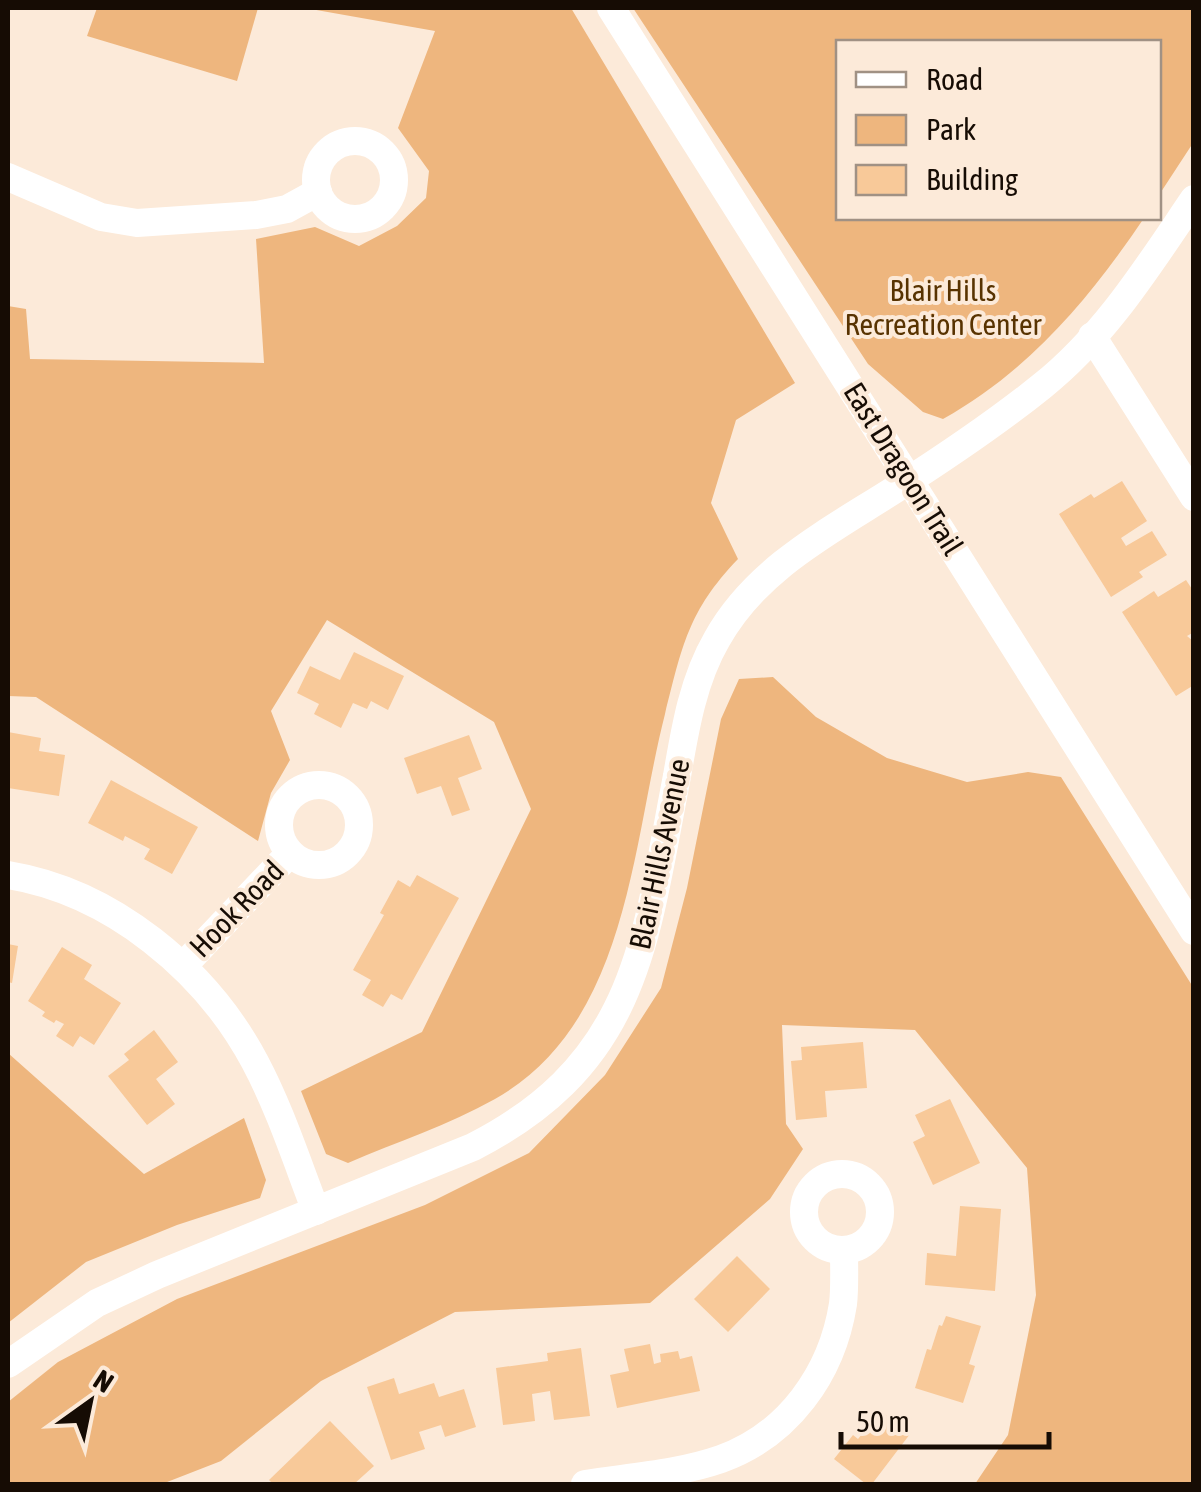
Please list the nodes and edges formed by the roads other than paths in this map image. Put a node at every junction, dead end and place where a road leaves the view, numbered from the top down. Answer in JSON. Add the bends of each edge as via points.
{"nodes":[{"id":1,"x":612,"y":8,"type":"edge"},
{"id":2,"x":8,"y":177,"type":"edge"},
{"id":3,"x":318,"y":192,"type":"dead end"},
{"id":4,"x":1194,"y":199,"type":"edge"},
{"id":5,"x":1092,"y":336,"type":"junction"},
{"id":6,"x":910,"y":480,"type":"junction"},
{"id":7,"x":1194,"y":497,"type":"edge"},
{"id":8,"x":290,"y":853,"type":"dead end"},
{"id":9,"x":8,"y":875,"type":"edge"},
{"id":10,"x":1194,"y":931,"type":"edge"},
{"id":11,"x":183,"y":966,"type":"junction"},
{"id":12,"x":316,"y":1211,"type":"junction"},
{"id":13,"x":844,"y":1250,"type":"dead end"},
{"id":14,"x":8,"y":1364,"type":"edge"},
{"id":15,"x":585,"y":1484,"type":"edge"}],
"edges":[{"from":1,"to":6,"type":"street","name":"East Dragoon Trail"},
{"from":2,"to":3,"type":"street","via":[[101,217],[137,223],[256,215],[287,209]]},
{"from":4,"to":5,"type":"street","name":"Blair Hills Avenue"},
{"from":5,"to":6,"type":"street","name":"Blair Hills Avenue","via":[[1044,384]]},
{"from":5,"to":7,"type":"street"},
{"from":6,"to":10,"type":"street","name":"East Dragoon Trail"},
{"from":6,"to":12,"type":"street","name":"Blair Hills Avenue","via":[[772,571],[718,636],[692,702],[642,952],[618,1012],[584,1061],[512,1127]]},
{"from":8,"to":11,"type":"street","name":"Hook Road"},
{"from":9,"to":11,"type":"street","via":[[118,917]]},
{"from":11,"to":12,"type":"street","via":[[256,1063]]},
{"from":12,"to":14,"type":"street","name":"Blair Hills Avenue","via":[[97,1303]]},
{"from":13,"to":15,"type":"street","via":[[843,1304],[818,1379],[798,1408],[770,1433],[721,1459]]}]}
